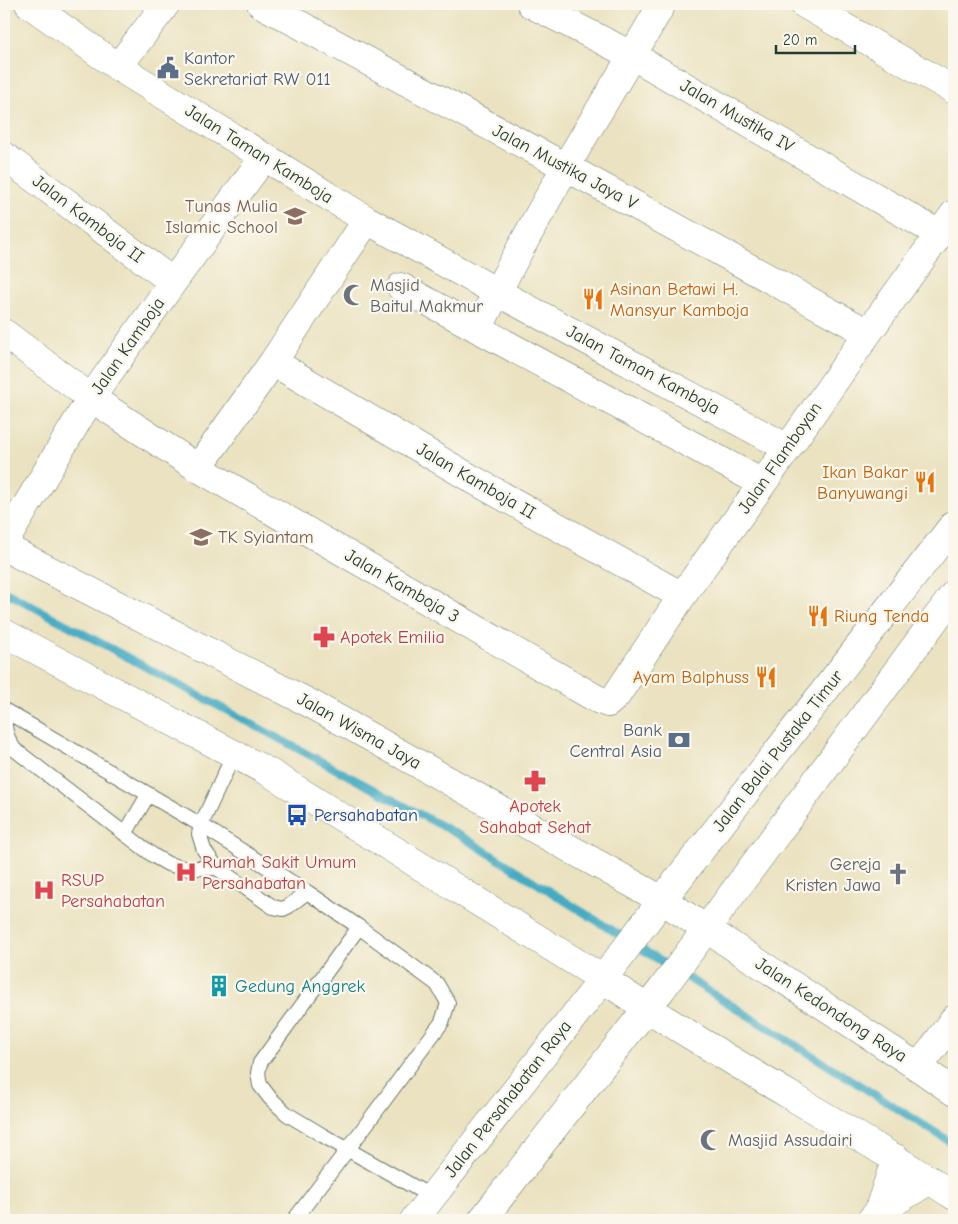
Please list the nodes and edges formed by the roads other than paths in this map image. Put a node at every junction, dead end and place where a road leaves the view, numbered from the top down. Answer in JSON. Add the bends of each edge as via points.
{"nodes":[{"id":1,"x":29,"y":4,"type":"edge"},
{"id":2,"x":166,"y":4,"type":"edge"},
{"id":3,"x":261,"y":4,"type":"edge"},
{"id":4,"x":531,"y":4,"type":"edge"},
{"id":5,"x":662,"y":4,"type":"edge"},
{"id":6,"x":804,"y":4,"type":"edge"},
{"id":7,"x":633,"y":56,"type":"junction"},
{"id":8,"x":118,"y":67,"type":"junction"},
{"id":9,"x":954,"y":90,"type":"edge"},
{"id":10,"x":4,"y":156,"type":"edge"},
{"id":11,"x":264,"y":157,"type":"junction"},
{"id":12,"x":566,"y":167,"type":"junction"},
{"id":13,"x":367,"y":220,"type":"junction"},
{"id":14,"x":947,"y":224,"type":"edge"},
{"id":15,"x":173,"y":282,"type":"junction"},
{"id":16,"x":401,"y":287,"type":"dead end"},
{"id":17,"x":497,"y":292,"type":"junction"},
{"id":18,"x":478,"y":329,"type":"junction"},
{"id":19,"x":4,"y":333,"type":"edge"},
{"id":20,"x":868,"y":333,"type":"junction"},
{"id":21,"x":273,"y":362,"type":"junction"},
{"id":22,"x":91,"y":398,"type":"junction"},
{"id":23,"x":788,"y":448,"type":"junction"},
{"id":24,"x":198,"y":468,"type":"junction"},
{"id":25,"x":762,"y":483,"type":"junction"},
{"id":26,"x":954,"y":524,"type":"edge"},
{"id":27,"x":4,"y":542,"type":"edge"},
{"id":28,"x":4,"y":547,"type":"edge"},
{"id":29,"x":954,"y":594,"type":"edge"},
{"id":30,"x":682,"y":596,"type":"junction"},
{"id":31,"x":4,"y":633,"type":"edge"},
{"id":32,"x":608,"y":703,"type":"joint"},
{"id":33,"x":4,"y":711,"type":"edge"},
{"id":34,"x":234,"y":754,"type":"junction"},
{"id":35,"x":148,"y":795,"type":"junction"},
{"id":36,"x":201,"y":825,"type":"junction"},
{"id":37,"x":125,"y":834,"type":"junction"},
{"id":38,"x":217,"y":868,"type":"junction"},
{"id":39,"x":307,"y":892,"type":"junction"},
{"id":40,"x":657,"y":907,"type":"junction"},
{"id":41,"x":359,"y":927,"type":"junction"},
{"id":42,"x":701,"y":937,"type":"junction"},
{"id":43,"x":607,"y":973,"type":"junction"},
{"id":44,"x":654,"y":999,"type":"junction"},
{"id":45,"x":954,"y":1019,"type":"edge"},
{"id":46,"x":918,"y":1067,"type":"junction"},
{"id":47,"x":954,"y":1092,"type":"edge"},
{"id":48,"x":348,"y":1149,"type":"junction"},
{"id":49,"x":896,"y":1158,"type":"junction"},
{"id":50,"x":930,"y":1180,"type":"junction"},
{"id":51,"x":954,"y":1196,"type":"edge"},
{"id":52,"x":432,"y":1197,"type":"junction"},
{"id":53,"x":875,"y":1216,"type":"edge"},
{"id":54,"x":294,"y":1220,"type":"edge"},
{"id":55,"x":414,"y":1220,"type":"edge"},
{"id":56,"x":482,"y":1220,"type":"edge"}],
"edges":[{"from":1,"to":8,"type":"street","name":"Jalan Taman Kamboja"},
{"from":2,"to":8,"type":"street"},
{"from":3,"to":12,"type":"street","name":"Jalan Mustika Jaya V"},
{"from":4,"to":7,"type":"street","name":"Jalan Mustika IV"},
{"from":5,"to":7,"type":"street"},
{"from":6,"to":9,"type":"street"},
{"from":7,"to":12,"type":"street"},
{"from":7,"to":14,"type":"street","name":"Jalan Mustika IV"},
{"from":8,"to":11,"type":"street","name":"Jalan Taman Kamboja"},
{"from":10,"to":15,"type":"street","name":"Jalan Kamboja II"},
{"from":11,"to":13,"type":"street","name":"Jalan Taman Kamboja"},
{"from":11,"to":15,"type":"street","name":"Jalan Kamboja"},
{"from":12,"to":17,"type":"street"},
{"from":12,"to":20,"type":"street","name":"Jalan Mustika Jaya V"},
{"from":13,"to":17,"type":"street","name":"Jalan Taman Kamboja"},
{"from":13,"to":21,"type":"street"},
{"from":14,"to":20,"type":"street","name":"Jalan Flamboyan"},
{"from":15,"to":22,"type":"street","name":"Jalan Kamboja"},
{"from":16,"to":18,"type":"street"},
{"from":17,"to":18,"type":"street"},
{"from":17,"to":23,"type":"street","name":"Jalan Taman Kamboja"},
{"from":18,"to":25,"type":"street"},
{"from":19,"to":22,"type":"street","name":"Jalan Kamboja 3"},
{"from":20,"to":23,"type":"street","name":"Jalan Flamboyan"},
{"from":21,"to":24,"type":"street"},
{"from":21,"to":30,"type":"street","name":"Jalan Kamboja II","via":[[472,479]]},
{"from":22,"to":24,"type":"street","name":"Jalan Kamboja 3"},
{"from":22,"to":27,"type":"street","name":"Jalan Kamboja"},
{"from":23,"to":25,"type":"street","name":"Jalan Flamboyan"},
{"from":24,"to":32,"type":"street","name":"Jalan Kamboja 3"},
{"from":25,"to":30,"type":"street","name":"Jalan Flamboyan"},
{"from":26,"to":40,"type":"street","name":"Jalan Balai Pustaka Timur"},
{"from":28,"to":40,"type":"street","name":"Jalan Wisma Jaya","via":[[313,705]]},
{"from":29,"to":42,"type":"street"},
{"from":30,"to":32,"type":"street","name":"Jalan Flamboyan","via":[[616,696]]},
{"from":31,"to":34,"type":"street"},
{"from":33,"to":35,"type":"lane"},
{"from":33,"to":37,"type":"lane","via":[[4,726],[14,749]]},
{"from":34,"to":36,"type":"lane"},
{"from":34,"to":43,"type":"street"},
{"from":35,"to":36,"type":"lane"},
{"from":35,"to":37,"type":"lane"},
{"from":36,"to":38,"type":"lane","via":[[199,834],[204,850]]},
{"from":36,"to":39,"type":"lane"},
{"from":37,"to":38,"type":"lane","via":[[168,864],[184,868]]},
{"from":38,"to":39,"type":"lane","via":[[273,907],[283,909]]},
{"from":39,"to":41,"type":"lane"},
{"from":40,"to":42,"type":"street","name":"Jalan Wisma Jaya"},
{"from":40,"to":43,"type":"street","name":"Jalan Balai Pustaka Timur"},
{"from":41,"to":48,"type":"lane","via":[[437,984],[448,1004],[442,1022]]},
{"from":41,"to":48,"type":"lane","via":[[260,1063],[258,1073],[260,1085],[287,1114]]},
{"from":42,"to":44,"type":"street"},
{"from":42,"to":46,"type":"street","name":"Jalan Kedondong Raya"},
{"from":43,"to":44,"type":"street"},
{"from":43,"to":52,"type":"street","name":"Jalan Persahabatan Raya"},
{"from":44,"to":49,"type":"street"},
{"from":44,"to":56,"type":"street"},
{"from":45,"to":46,"type":"street"},
{"from":46,"to":47,"type":"street","name":"Jalan Kedondong Raya"},
{"from":48,"to":52,"type":"lane"},
{"from":48,"to":54,"type":"lane"},
{"from":49,"to":50,"type":"street"},
{"from":49,"to":53,"type":"street"},
{"from":50,"to":51,"type":"street"},
{"from":50,"to":53,"type":"street"},
{"from":52,"to":55,"type":"street","name":"Jalan Persahabatan Raya"}]}
